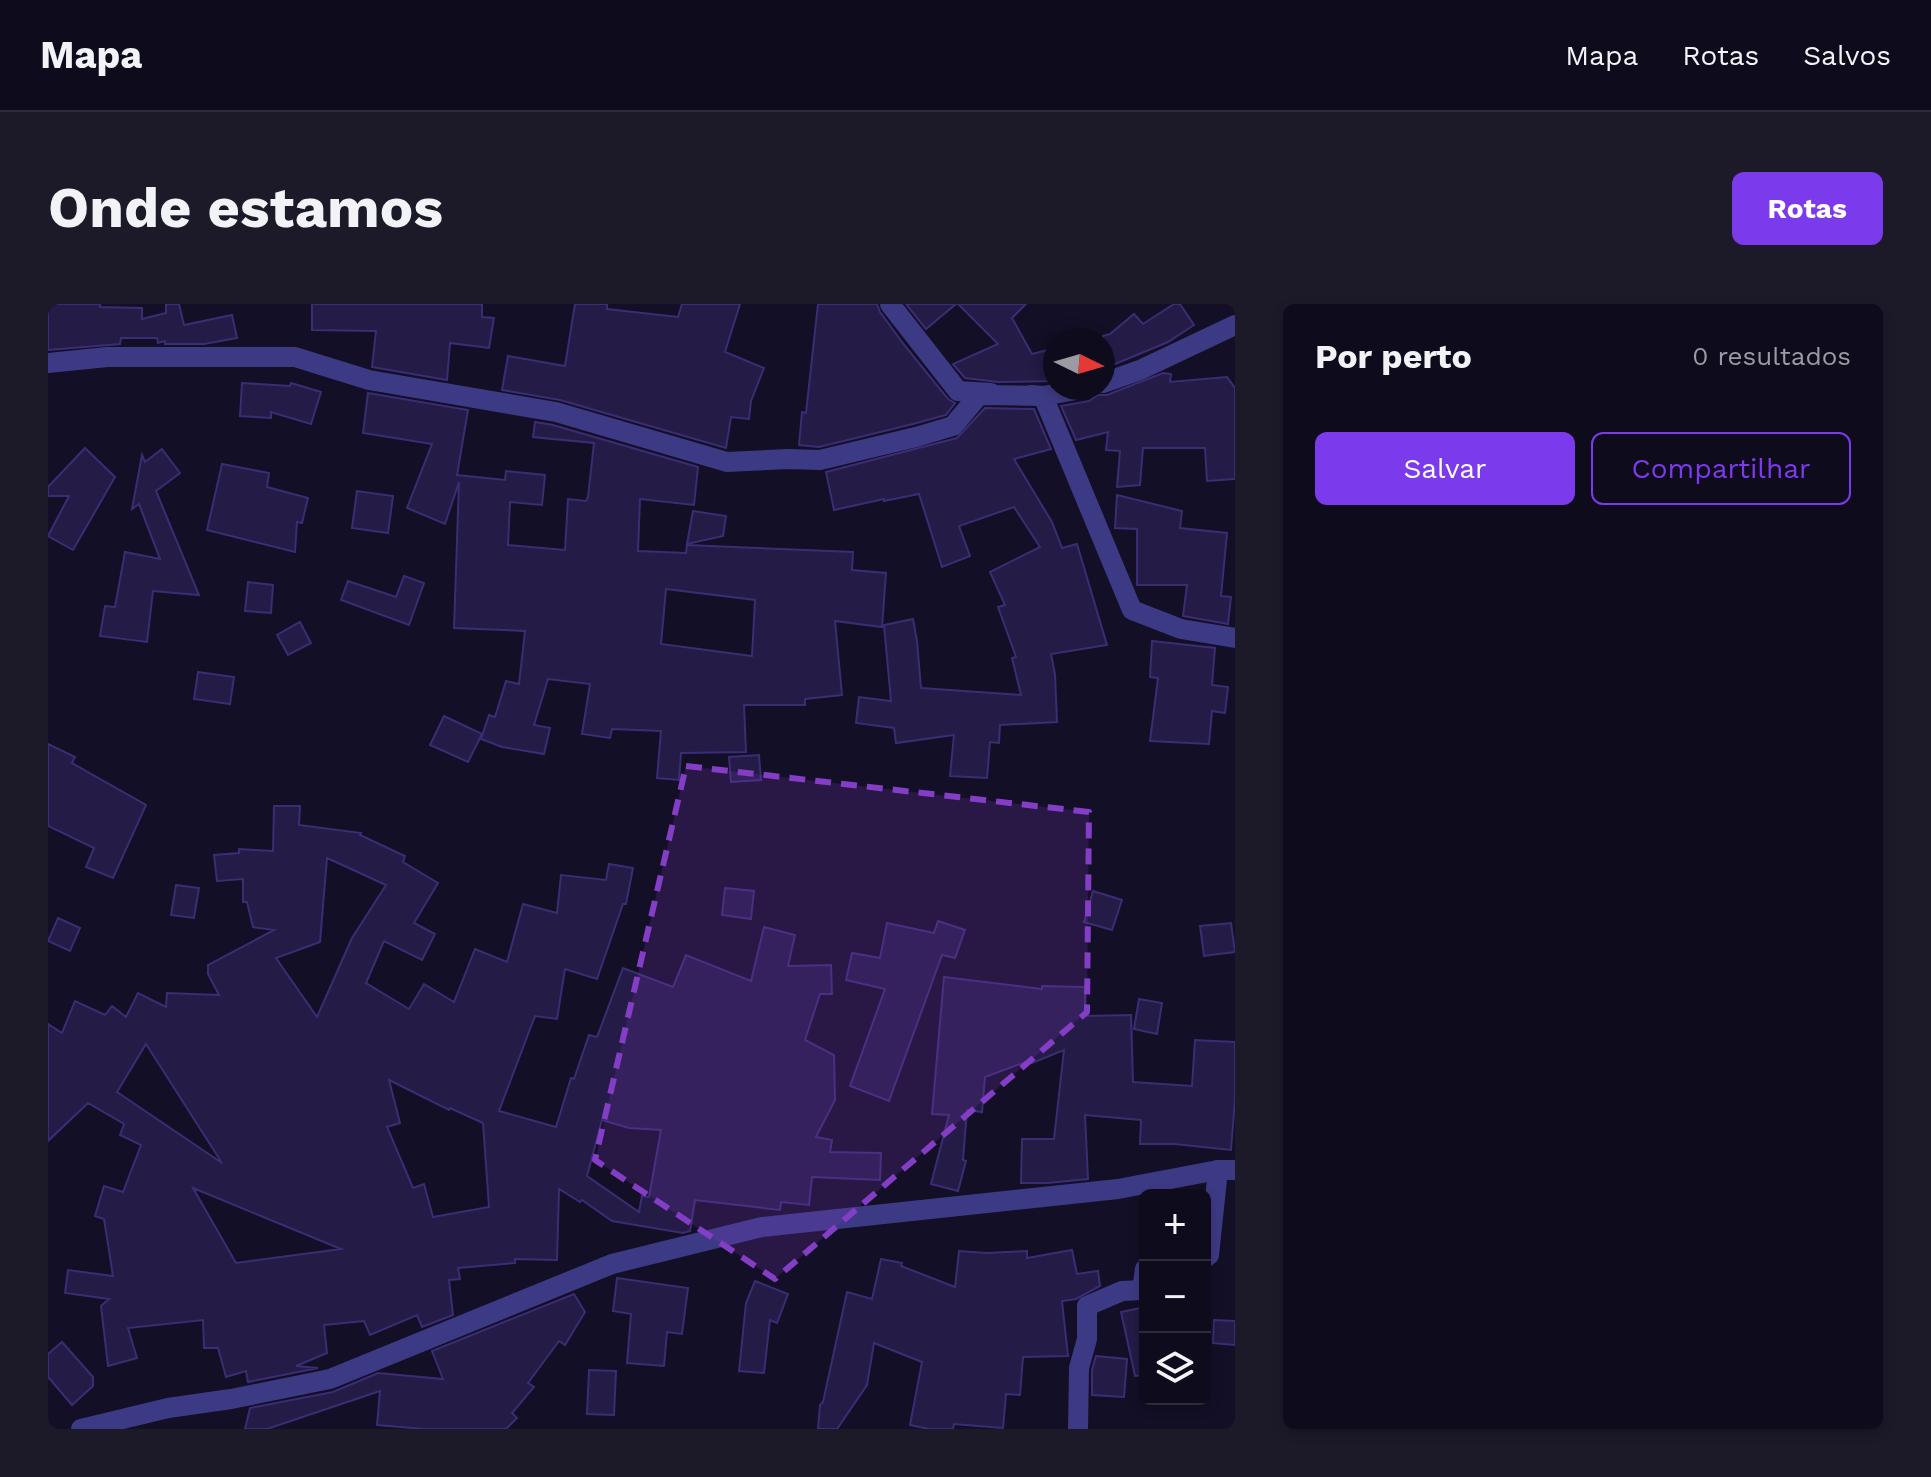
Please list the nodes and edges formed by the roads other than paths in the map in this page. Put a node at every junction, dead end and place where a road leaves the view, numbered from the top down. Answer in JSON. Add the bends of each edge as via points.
{"nodes":[{"id":1,"x":890,"y":304,"type":"edge"},
{"id":2,"x":1235,"y":325,"type":"edge"},
{"id":3,"x":48,"y":363,"type":"edge"},
{"id":4,"x":1115,"y":379,"type":"edge"},
{"id":5,"x":1043,"y":396,"type":"joint"},
{"id":6,"x":1045,"y":400,"type":"edge"},
{"id":7,"x":1235,"y":638,"type":"edge"},
{"id":8,"x":1227,"y":1170,"type":"edge"},
{"id":9,"x":1211,"y":1246,"type":"edge"},
{"id":10,"x":1139,"y":1290,"type":"edge"},
{"id":11,"x":81,"y":1429,"type":"edge"},
{"id":12,"x":1078,"y":1429,"type":"edge"}],
"edges":[{"from":1,"to":5,"type":"street","via":[[958,391]]},
{"from":2,"to":4,"type":"street"},
{"from":3,"to":5,"type":"street","via":[[107,357],[295,357],[369,380],[556,412],[727,462],[820,460],[953,426],[979,395]]},
{"from":6,"to":7,"type":"street","via":[[1132,610],[1181,629]]},
{"from":8,"to":9,"type":"street"},
{"from":8,"to":11,"type":"street","via":[[1118,1189],[762,1227],[612,1264],[330,1379]]},
{"from":10,"to":12,"type":"street","via":[[1122,1291],[1087,1306]]}]}
